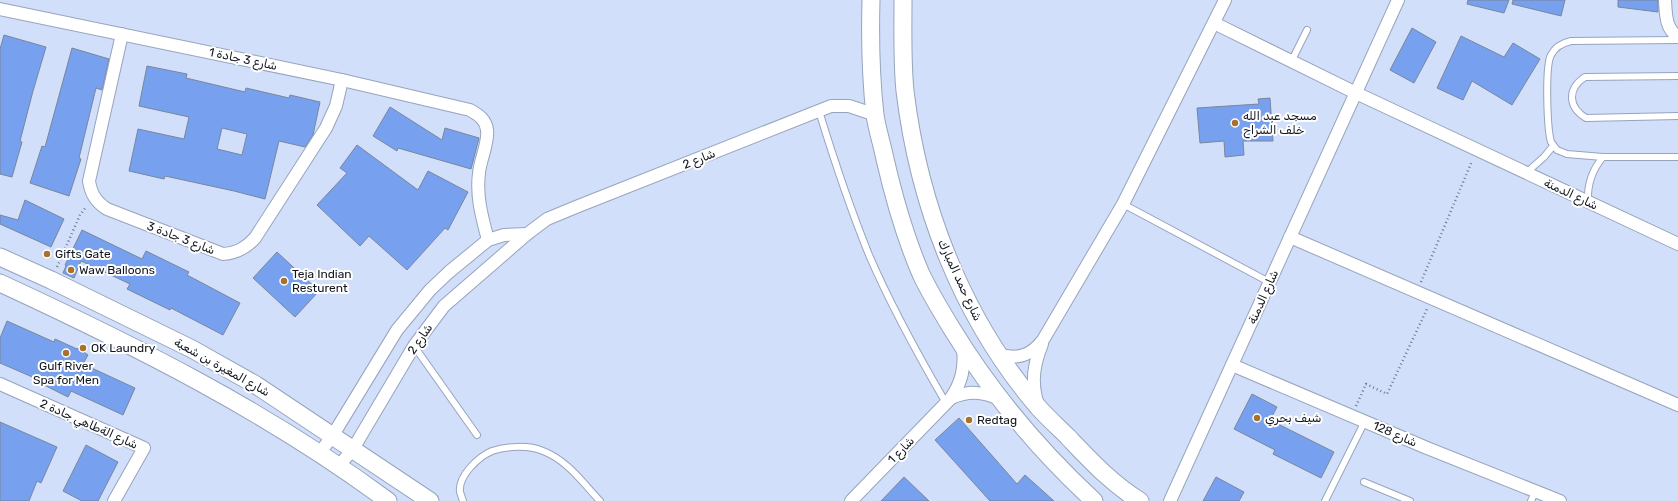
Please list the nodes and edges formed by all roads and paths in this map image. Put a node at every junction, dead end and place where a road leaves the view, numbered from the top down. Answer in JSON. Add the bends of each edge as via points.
{"nodes":[{"id":1,"x":871,"y":0,"type":"edge"},
{"id":2,"x":903,"y":0,"type":"edge"},
{"id":3,"x":1225,"y":0,"type":"edge"},
{"id":4,"x":1398,"y":0,"type":"edge"},
{"id":5,"x":1665,"y":0,"type":"edge"},
{"id":6,"x":0,"y":9,"type":"edge"},
{"id":7,"x":1214,"y":23,"type":"junction"},
{"id":8,"x":1307,"y":30,"type":"dead end"},
{"id":9,"x":122,"y":34,"type":"junction"},
{"id":10,"x":1678,"y":38,"type":"edge"},
{"id":11,"x":1291,"y":62,"type":"junction"},
{"id":12,"x":1677,"y":75,"type":"edge"},
{"id":13,"x":342,"y":80,"type":"junction"},
{"id":14,"x":1356,"y":93,"type":"junction"},
{"id":15,"x":819,"y":111,"type":"junction"},
{"id":16,"x":876,"y":115,"type":"junction"},
{"id":17,"x":1678,"y":116,"type":"edge"},
{"id":18,"x":1554,"y":146,"type":"junction"},
{"id":19,"x":1476,"y":150,"type":"junction"},
{"id":20,"x":1678,"y":156,"type":"edge"},
{"id":21,"x":1603,"y":157,"type":"junction"},
{"id":22,"x":1526,"y":173,"type":"junction"},
{"id":23,"x":94,"y":198,"type":"junction"},
{"id":24,"x":1588,"y":202,"type":"junction"},
{"id":25,"x":1123,"y":204,"type":"junction"},
{"id":26,"x":527,"y":234,"type":"junction"},
{"id":27,"x":1290,"y":237,"type":"junction"},
{"id":28,"x":488,"y":240,"type":"junction"},
{"id":29,"x":1678,"y":244,"type":"edge"},
{"id":30,"x":0,"y":257,"type":"edge"},
{"id":31,"x":51,"y":280,"type":"junction"},
{"id":32,"x":1269,"y":282,"type":"junction"},
{"id":33,"x":0,"y":283,"type":"edge"},
{"id":34,"x":1416,"y":293,"type":"junction"},
{"id":35,"x":1431,"y":300,"type":"junction"},
{"id":36,"x":1043,"y":340,"type":"junction"},
{"id":37,"x":414,"y":346,"type":"junction"},
{"id":38,"x":963,"y":347,"type":"junction"},
{"id":39,"x":998,"y":354,"type":"junction"},
{"id":40,"x":1232,"y":365,"type":"junction"},
{"id":41,"x":0,"y":384,"type":"edge"},
{"id":42,"x":999,"y":399,"type":"junction"},
{"id":43,"x":949,"y":401,"type":"junction"},
{"id":44,"x":1678,"y":406,"type":"edge"},
{"id":45,"x":1038,"y":407,"type":"junction"},
{"id":46,"x":1351,"y":416,"type":"junction"},
{"id":47,"x":1365,"y":421,"type":"junction"},
{"id":48,"x":333,"y":434,"type":"junction"},
{"id":49,"x":477,"y":435,"type":"dead end"},
{"id":50,"x":353,"y":449,"type":"junction"},
{"id":51,"x":319,"y":454,"type":"junction"},
{"id":52,"x":338,"y":467,"type":"junction"},
{"id":53,"x":1364,"y":482,"type":"dead end"},
{"id":54,"x":1533,"y":496,"type":"edge"},
{"id":55,"x":114,"y":501,"type":"edge"},
{"id":56,"x":388,"y":501,"type":"edge"},
{"id":57,"x":430,"y":501,"type":"edge"},
{"id":58,"x":463,"y":501,"type":"edge"},
{"id":59,"x":600,"y":501,"type":"edge"},
{"id":60,"x":851,"y":501,"type":"edge"},
{"id":61,"x":1094,"y":501,"type":"edge"},
{"id":62,"x":1140,"y":501,"type":"edge"},
{"id":63,"x":1170,"y":501,"type":"edge"},
{"id":64,"x":1325,"y":501,"type":"edge"},
{"id":65,"x":1410,"y":501,"type":"edge"},
{"id":66,"x":1560,"y":501,"type":"edge"}],
"edges":[{"from":1,"to":16,"type":"main road"},
{"from":2,"to":39,"type":"main road","name":"شارع حمد المبارك","via":[[905,89],[922,181],[941,242],[972,310]]},
{"from":3,"to":7,"type":"street"},
{"from":4,"to":14,"type":"street","name":"شارع الدمنة"},
{"from":5,"to":10,"type":"street","via":[[1667,22]]},
{"from":6,"to":9,"type":"street","name":"شارع 3 جادة 1"},
{"from":7,"to":11,"type":"street","name":"شارع الدمنة"},
{"from":7,"to":25,"type":"street"},
{"from":8,"to":11,"type":"lane"},
{"from":9,"to":13,"type":"street","name":"شارع 3 جادة 1"},
{"from":9,"to":23,"type":"street","via":[[89,181]]},
{"from":10,"to":18,"type":"lane","via":[[1571,41],[1559,46],[1550,56],[1549,62],[1549,135]]},
{"from":11,"to":14,"type":"street","name":"شارع الدمنة"},
{"from":12,"to":17,"type":"lane","via":[[1585,77],[1573,90],[1572,98],[1579,114],[1586,118]]},
{"from":13,"to":23,"type":"street","name":"شارع 3 جادة 3","via":[[336,106],[326,128],[255,238],[239,251],[223,254],[107,209]]},
{"from":13,"to":28,"type":"street","name":"شارع 3 جادة 1","via":[[470,110],[483,119],[488,134],[479,172],[478,195]]},
{"from":14,"to":19,"type":"street","name":"شارع الدمنة"},
{"from":14,"to":27,"type":"street","name":"شارع الدمنة"},
{"from":15,"to":16,"type":"street","name":"شارع 2","via":[[840,105]]},
{"from":15,"to":26,"type":"street","name":"شارع 2","via":[[547,219]]},
{"from":15,"to":43,"type":"lane","via":[[842,183],[870,255],[905,330]]},
{"from":16,"to":38,"type":"main road","via":[[892,190],[905,234],[922,274]]},
{"from":18,"to":21,"type":"lane","via":[[1562,153]]},
{"from":18,"to":22,"type":"lane"},
{"from":19,"to":22,"type":"street","name":"شارع الدمنة"},
{"from":19,"to":34,"type":"path"},
{"from":20,"to":21,"type":"lane"},
{"from":21,"to":24,"type":"lane","via":[[1591,178]]},
{"from":22,"to":24,"type":"street","name":"شارع الدمنة"},
{"from":23,"to":31,"type":"path","via":[[80,215]]},
{"from":24,"to":29,"type":"street","name":"شارع الدمنة"},
{"from":25,"to":32,"type":"lane"},
{"from":25,"to":36,"type":"street"},
{"from":26,"to":28,"type":"street","name":"شارع 2","via":[[504,235]]},
{"from":26,"to":37,"type":"street","name":"شارع 2","via":[[444,306]]},
{"from":27,"to":32,"type":"street","name":"شارع الدمنة"},
{"from":27,"to":34,"type":"street"},
{"from":28,"to":48,"type":"street","name":"شارع 2","via":[[449,272],[397,330]]},
{"from":30,"to":31,"type":"main road","name":"شارع المغيرة بن شعبة"},
{"from":31,"to":48,"type":"main road","name":"شارع المغيرة بن شعبة","via":[[192,349],[256,385]]},
{"from":32,"to":40,"type":"street","name":"شارع الدمنة"},
{"from":33,"to":51,"type":"main road","name":"شارع المغيرة بن شعبة","via":[[179,371],[236,402]]},
{"from":34,"to":35,"type":"street"},
{"from":35,"to":44,"type":"street"},
{"from":35,"to":46,"type":"path","via":[[1387,394],[1366,384]]},
{"from":36,"to":39,"type":"street","via":[[1037,348],[1023,356],[1008,357]]},
{"from":36,"to":45,"type":"street","via":[[1033,373]]},
{"from":37,"to":49,"type":"lane"},
{"from":37,"to":50,"type":"street","name":"شارع 2"},
{"from":38,"to":42,"type":"main road"},
{"from":38,"to":43,"type":"street","name":"شارع 1","via":[[964,369]]},
{"from":39,"to":45,"type":"main road","name":"شارع حمد المبارك"},
{"from":40,"to":46,"type":"street","name":"شارع 128"},
{"from":40,"to":63,"type":"street","name":"شارع الدمنة"},
{"from":41,"to":55,"type":"street","name":"شارع الةطاهي جادة 2","via":[[144,448]]},
{"from":42,"to":43,"type":"street","name":"شارع 1","via":[[978,392],[964,393]]},
{"from":42,"to":61,"type":"main road","via":[[1073,482]]},
{"from":43,"to":60,"type":"street","name":"شارع 1"},
{"from":45,"to":62,"type":"main road","name":"شارع حمد المبارك","via":[[1100,471]]},
{"from":46,"to":47,"type":"street","name":"شارع 128"},
{"from":47,"to":54,"type":"street","name":"شارع 128"},
{"from":47,"to":64,"type":"lane"},
{"from":48,"to":50,"type":"main road","name":"شارع المغيرة بن شعبة"},
{"from":48,"to":51,"type":"street","name":"شارع 2"},
{"from":50,"to":52,"type":"street","name":"شارع 2"},
{"from":50,"to":57,"type":"main road","name":"شارع المغيرة بن شعبة"},
{"from":51,"to":52,"type":"main road","name":"شارع المغيرة بن شعبة"},
{"from":52,"to":56,"type":"main road","name":"شارع المغيرة بن شعبة"},
{"from":53,"to":65,"type":"lane"},
{"from":54,"to":66,"type":"street","name":"شارع 128"},
{"from":58,"to":59,"type":"lane","via":[[460,492],[464,475],[477,461],[492,452],[530,447],[544,451],[563,462]]}]}
